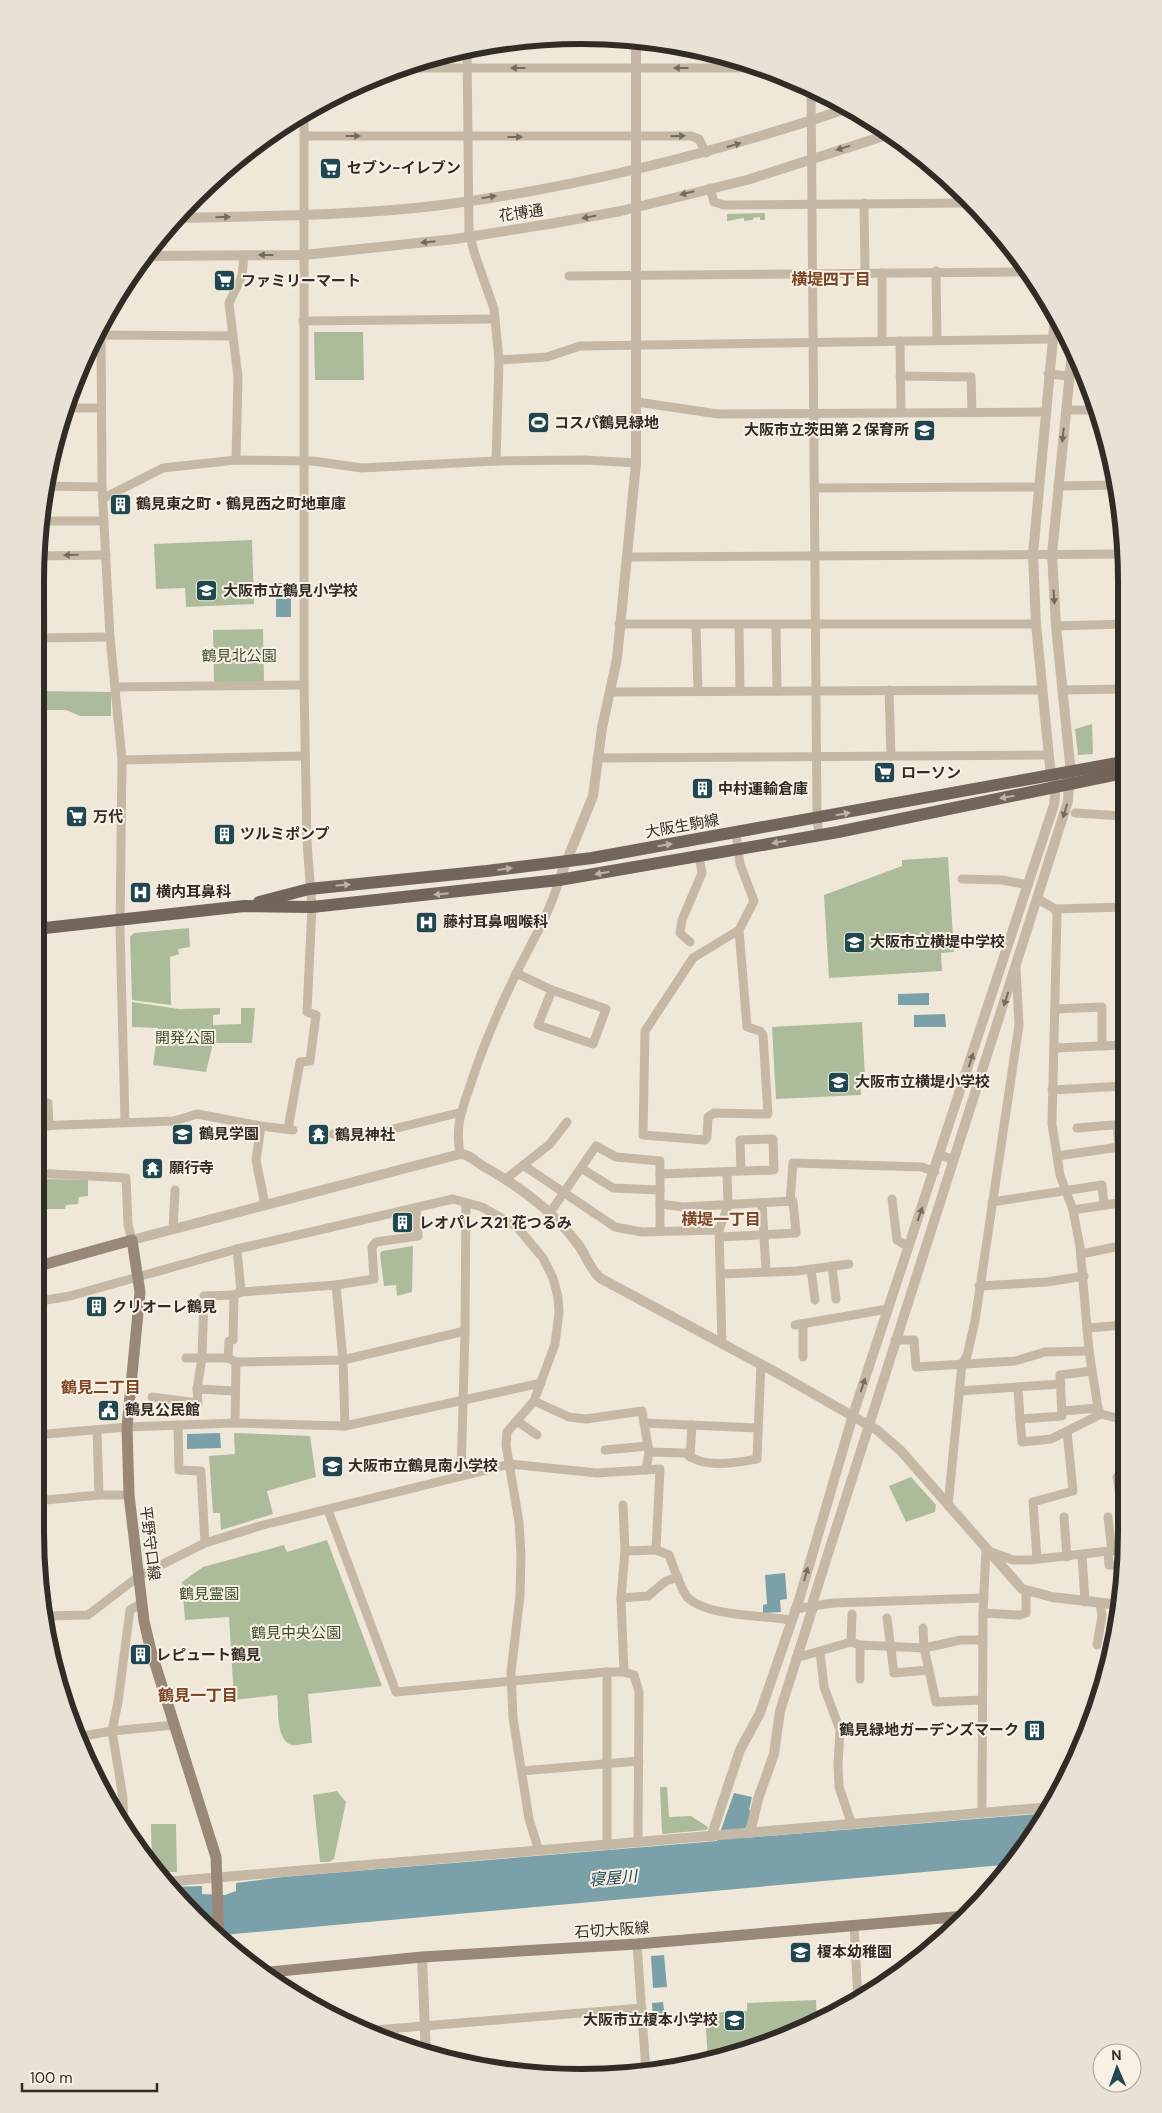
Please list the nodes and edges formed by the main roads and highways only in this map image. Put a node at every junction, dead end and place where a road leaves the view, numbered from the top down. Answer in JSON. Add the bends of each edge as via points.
{"nodes":[{"id":1,"x":1118,"y":764,"type":"edge"},
{"id":2,"x":1118,"y":773,"type":"edge"},
{"id":3,"x":1070,"y":778,"type":"junction"},
{"id":4,"x":1052,"y":781,"type":"junction"},
{"id":5,"x":244,"y":906,"type":"junction"},
{"id":6,"x":44,"y":928,"type":"edge"},
{"id":7,"x":44,"y":1264,"type":"edge"},
{"id":8,"x":956,"y":1917,"type":"edge"},
{"id":9,"x":219,"y":1928,"type":"edge"},
{"id":10,"x":272,"y":1971,"type":"edge"}],
"edges":[{"from":1,"to":3,"type":"main road","name":"大阪生駒線"},
{"from":2,"to":3,"type":"main road","name":"大阪生駒線"},
{"from":3,"to":4,"type":"main road","name":"大阪生駒線"},
{"from":5,"to":4,"type":"main road","name":"大阪生駒線","one_way":true,"via":[[308,888],[568,861]]},
{"from":4,"to":5,"type":"main road","name":"大阪生駒線","one_way":true,"via":[[819,835],[559,880],[312,907]]},
{"from":5,"to":6,"type":"main road","name":"大阪生駒線"},
{"from":7,"to":9,"type":"main road","name":"平野守口線","via":[[132,1240],[139,1276],[140,1307],[127,1427],[129,1495],[142,1604],[151,1651],[216,1857]]},
{"from":8,"to":10,"type":"main road","name":"石切大阪線"}]}
